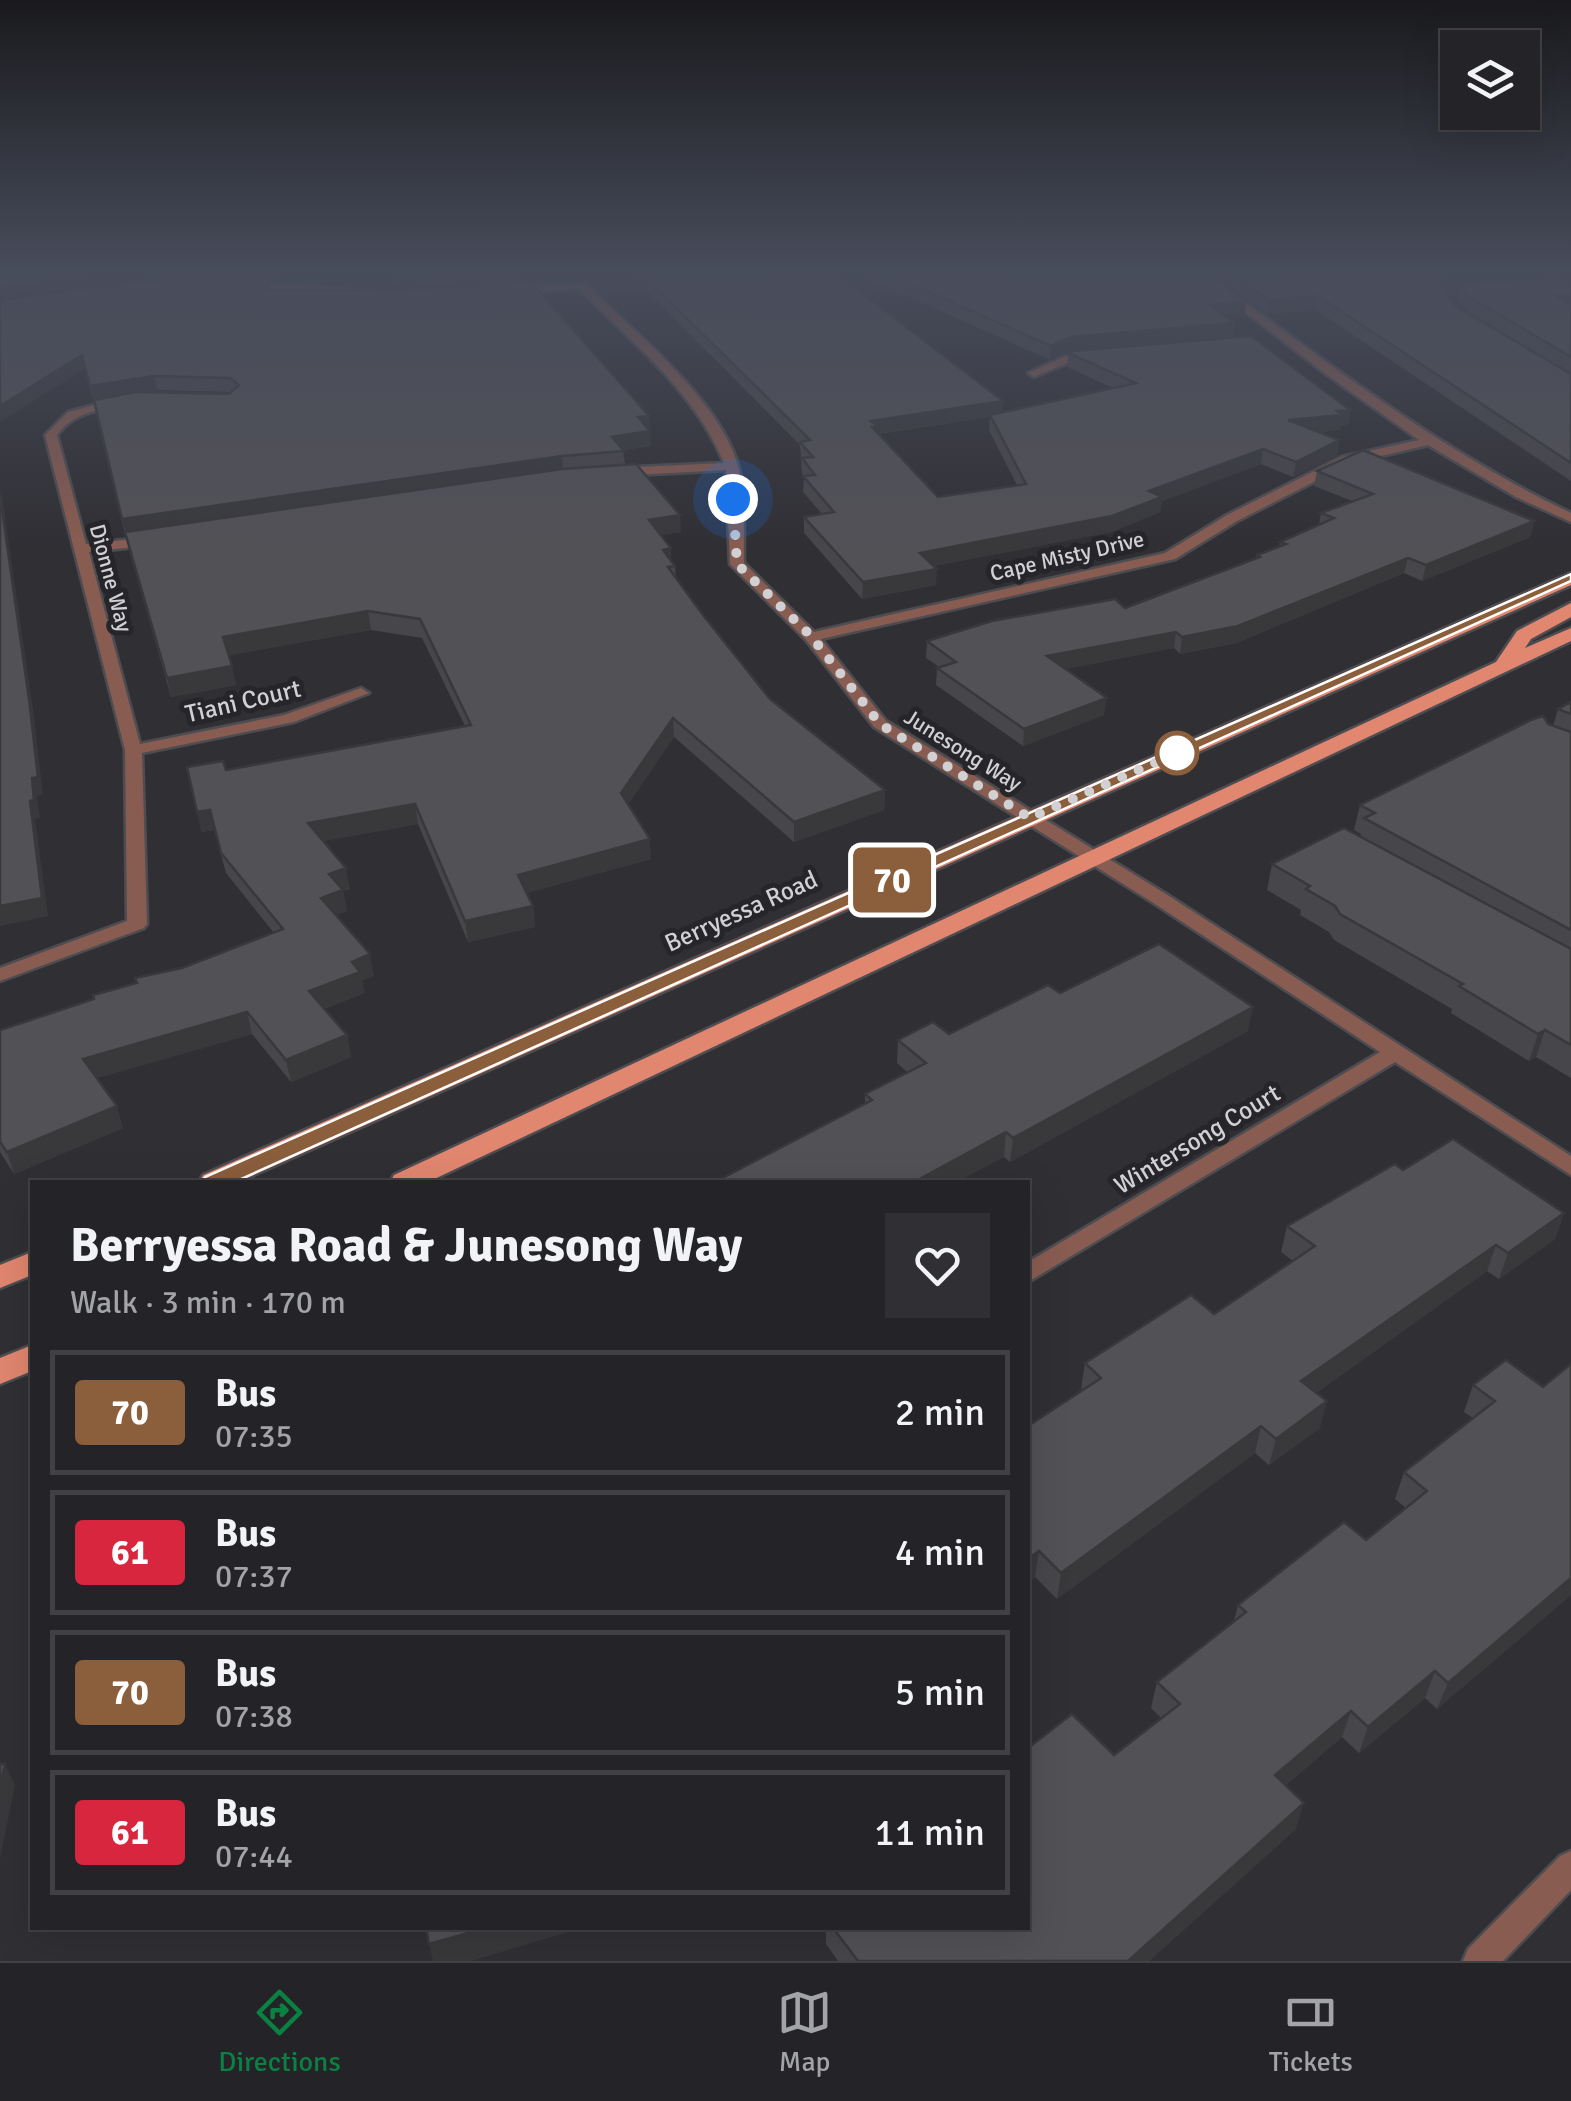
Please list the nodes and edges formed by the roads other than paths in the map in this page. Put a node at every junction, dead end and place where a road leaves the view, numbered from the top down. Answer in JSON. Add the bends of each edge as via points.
{"nodes":[{"id":1,"x":655,"y":363,"type":"edge"},
{"id":2,"x":1060,"y":363,"type":"edge"},
{"id":3,"x":1322,"y":363,"type":"edge"},
{"id":4,"x":1034,"y":374,"type":"dead end"},
{"id":5,"x":136,"y":400,"type":"edge"},
{"id":6,"x":1431,"y":441,"type":"junction"},
{"id":7,"x":732,"y":466,"type":"junction"},
{"id":8,"x":597,"y":474,"type":"edge"},
{"id":9,"x":1571,"y":518,"type":"edge"},
{"id":10,"x":174,"y":537,"type":"edge"},
{"id":11,"x":80,"y":550,"type":"junction"},
{"id":12,"x":1571,"y":578,"type":"edge"},
{"id":13,"x":1571,"y":610,"type":"edge"},
{"id":14,"x":1571,"y":634,"type":"edge"},
{"id":15,"x":811,"y":636,"type":"junction"},
{"id":16,"x":1503,"y":666,"type":"junction"},
{"id":17,"x":361,"y":694,"type":"dead end"},
{"id":18,"x":133,"y":750,"type":"junction"},
{"id":19,"x":1030,"y":818,"type":"junction"},
{"id":20,"x":1093,"y":857,"type":"junction"},
{"id":21,"x":0,"y":975,"type":"edge"},
{"id":22,"x":1396,"y":1052,"type":"junction"},
{"id":23,"x":1571,"y":1167,"type":"edge"},
{"id":24,"x":216,"y":1180,"type":"edge"},
{"id":25,"x":408,"y":1180,"type":"edge"},
{"id":26,"x":30,"y":1264,"type":"edge"},
{"id":27,"x":1030,"y":1272,"type":"edge"},
{"id":28,"x":0,"y":1277,"type":"edge"},
{"id":29,"x":30,"y":1358,"type":"edge"},
{"id":30,"x":0,"y":1372,"type":"edge"},
{"id":31,"x":1571,"y":1867,"type":"edge"},
{"id":32,"x":1480,"y":1961,"type":"edge"}],
"edges":[{"from":1,"to":7,"type":"street","name":"Junesong Way","via":[[718,432]]},
{"from":2,"to":4,"type":"street"},
{"from":3,"to":6,"type":"street"},
{"from":5,"to":11,"type":"street","name":"Dionne Way","via":[[76,412],[50,435]]},
{"from":6,"to":9,"type":"street","via":[[1515,494]]},
{"from":6,"to":15,"type":"street","name":"Cape Misty Drive","via":[[1347,460],[1170,556]]},
{"from":7,"to":8,"type":"street"},
{"from":7,"to":15,"type":"street","name":"Junesong Way","via":[[737,564]]},
{"from":10,"to":11,"type":"street"},
{"from":11,"to":18,"type":"street","name":"Dionne Way"},
{"from":12,"to":19,"type":"main road","name":"Berryessa Road"},
{"from":13,"to":16,"type":"main road","via":[[1524,635]]},
{"from":14,"to":16,"type":"main road"},
{"from":15,"to":19,"type":"street","name":"Junesong Way","via":[[880,724]]},
{"from":16,"to":20,"type":"main road"},
{"from":17,"to":18,"type":"street","name":"Tiani Court","via":[[288,719]]},
{"from":18,"to":21,"type":"street","name":"Dionne Way","via":[[138,924]]},
{"from":19,"to":20,"type":"street","name":"Junesong Way"},
{"from":19,"to":24,"type":"main road","name":"Berryessa Road"},
{"from":20,"to":22,"type":"street","name":"Junesong Way"},
{"from":20,"to":25,"type":"main road"},
{"from":22,"to":23,"type":"street","name":"Junesong Way"},
{"from":22,"to":27,"type":"street","name":"Wintersong Court"},
{"from":26,"to":28,"type":"main road"},
{"from":29,"to":30,"type":"main road"},
{"from":31,"to":32,"type":"street"}]}
